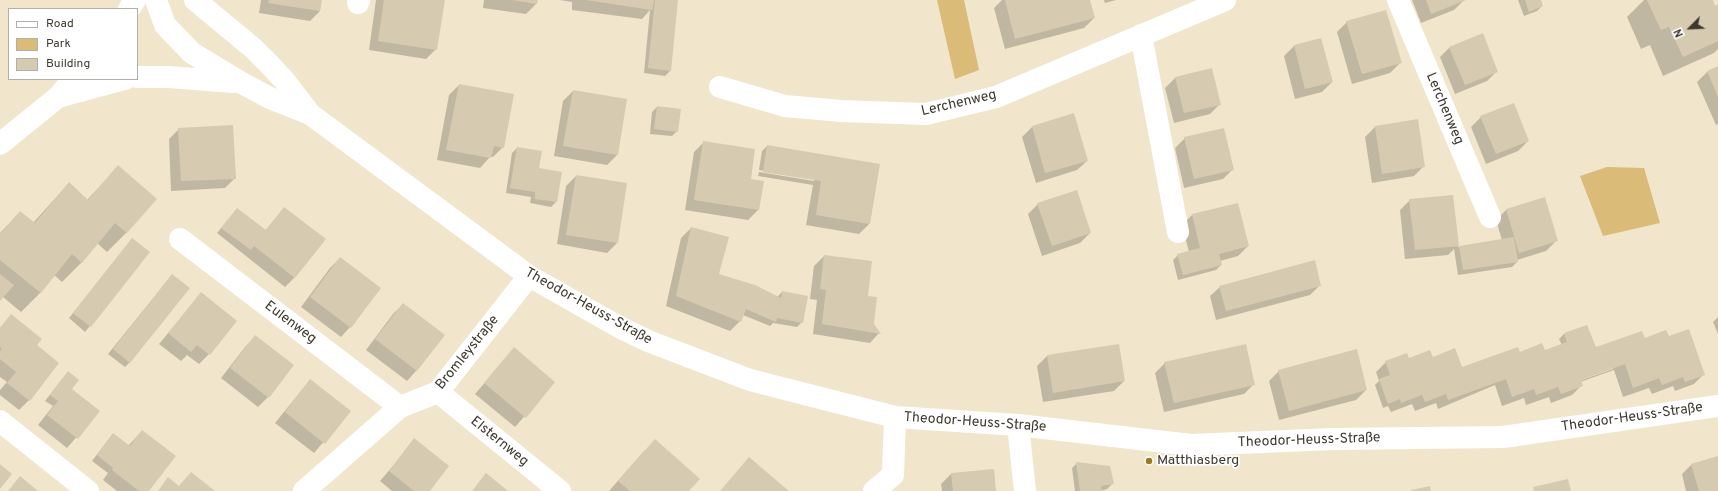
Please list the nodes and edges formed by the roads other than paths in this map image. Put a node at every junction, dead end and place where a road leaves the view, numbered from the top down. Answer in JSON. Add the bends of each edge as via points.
{"nodes":[{"id":1,"x":156,"y":0,"type":"edge"},
{"id":2,"x":195,"y":0,"type":"edge"},
{"id":3,"x":1225,"y":0,"type":"edge"},
{"id":4,"x":1398,"y":0,"type":"edge"},
{"id":5,"x":1141,"y":35,"type":"junction"},
{"id":6,"x":138,"y":77,"type":"edge"},
{"id":7,"x":72,"y":80,"type":"edge"},
{"id":8,"x":121,"y":80,"type":"edge"},
{"id":9,"x":240,"y":82,"type":"junction"},
{"id":10,"x":720,"y":87,"type":"dead end"},
{"id":11,"x":58,"y":97,"type":"junction"},
{"id":12,"x":310,"y":114,"type":"junction"},
{"id":13,"x":0,"y":144,"type":"edge"},
{"id":14,"x":1490,"y":217,"type":"dead end"},
{"id":15,"x":1178,"y":232,"type":"dead end"},
{"id":16,"x":180,"y":240,"type":"dead end"},
{"id":17,"x":529,"y":276,"type":"junction"},
{"id":18,"x":438,"y":392,"type":"junction"},
{"id":19,"x":1718,"y":406,"type":"edge"},
{"id":20,"x":400,"y":407,"type":"junction"},
{"id":21,"x":895,"y":417,"type":"junction"},
{"id":22,"x":0,"y":421,"type":"edge"},
{"id":23,"x":1018,"y":425,"type":"junction"},
{"id":24,"x":88,"y":491,"type":"edge"},
{"id":25,"x":304,"y":491,"type":"edge"},
{"id":26,"x":560,"y":491,"type":"edge"},
{"id":27,"x":874,"y":491,"type":"edge"},
{"id":28,"x":1025,"y":491,"type":"edge"}],
"edges":[{"from":1,"to":9,"type":"street","name":"Theodor-Heuss-Straße","via":[[165,25],[182,44]]},
{"from":2,"to":12,"type":"street","name":"Theodor-Heuss-Straße","via":[[269,64]]},
{"from":3,"to":5,"type":"street","name":"Lerchenweg"},
{"from":4,"to":14,"type":"street","name":"Lerchenweg"},
{"from":5,"to":10,"type":"street","name":"Lerchenweg","via":[[996,97],[926,114],[785,106]]},
{"from":5,"to":15,"type":"street"},
{"from":6,"to":9,"type":"street"},
{"from":7,"to":11,"type":"street"},
{"from":8,"to":11,"type":"street"},
{"from":9,"to":12,"type":"street","name":"Theodor-Heuss-Straße"},
{"from":11,"to":13,"type":"street"},
{"from":12,"to":17,"type":"street","name":"Theodor-Heuss-Straße"},
{"from":16,"to":20,"type":"street","name":"Eulenweg"},
{"from":17,"to":18,"type":"street","name":"Bromleystraße"},
{"from":17,"to":21,"type":"street","name":"Theodor-Heuss-Straße","via":[[648,341],[750,380]]},
{"from":18,"to":20,"type":"street","name":"Bromleystraße"},
{"from":18,"to":26,"type":"street","name":"Elsternweg"},
{"from":19,"to":23,"type":"street","name":"Theodor-Heuss-Straße","via":[[1503,437],[1334,439],[1191,445]]},
{"from":20,"to":25,"type":"street","name":"Bromleystraße"},
{"from":21,"to":23,"type":"street","name":"Theodor-Heuss-Straße"},
{"from":21,"to":27,"type":"street","via":[[893,475]]},
{"from":22,"to":24,"type":"street"},
{"from":23,"to":28,"type":"street"}]}
